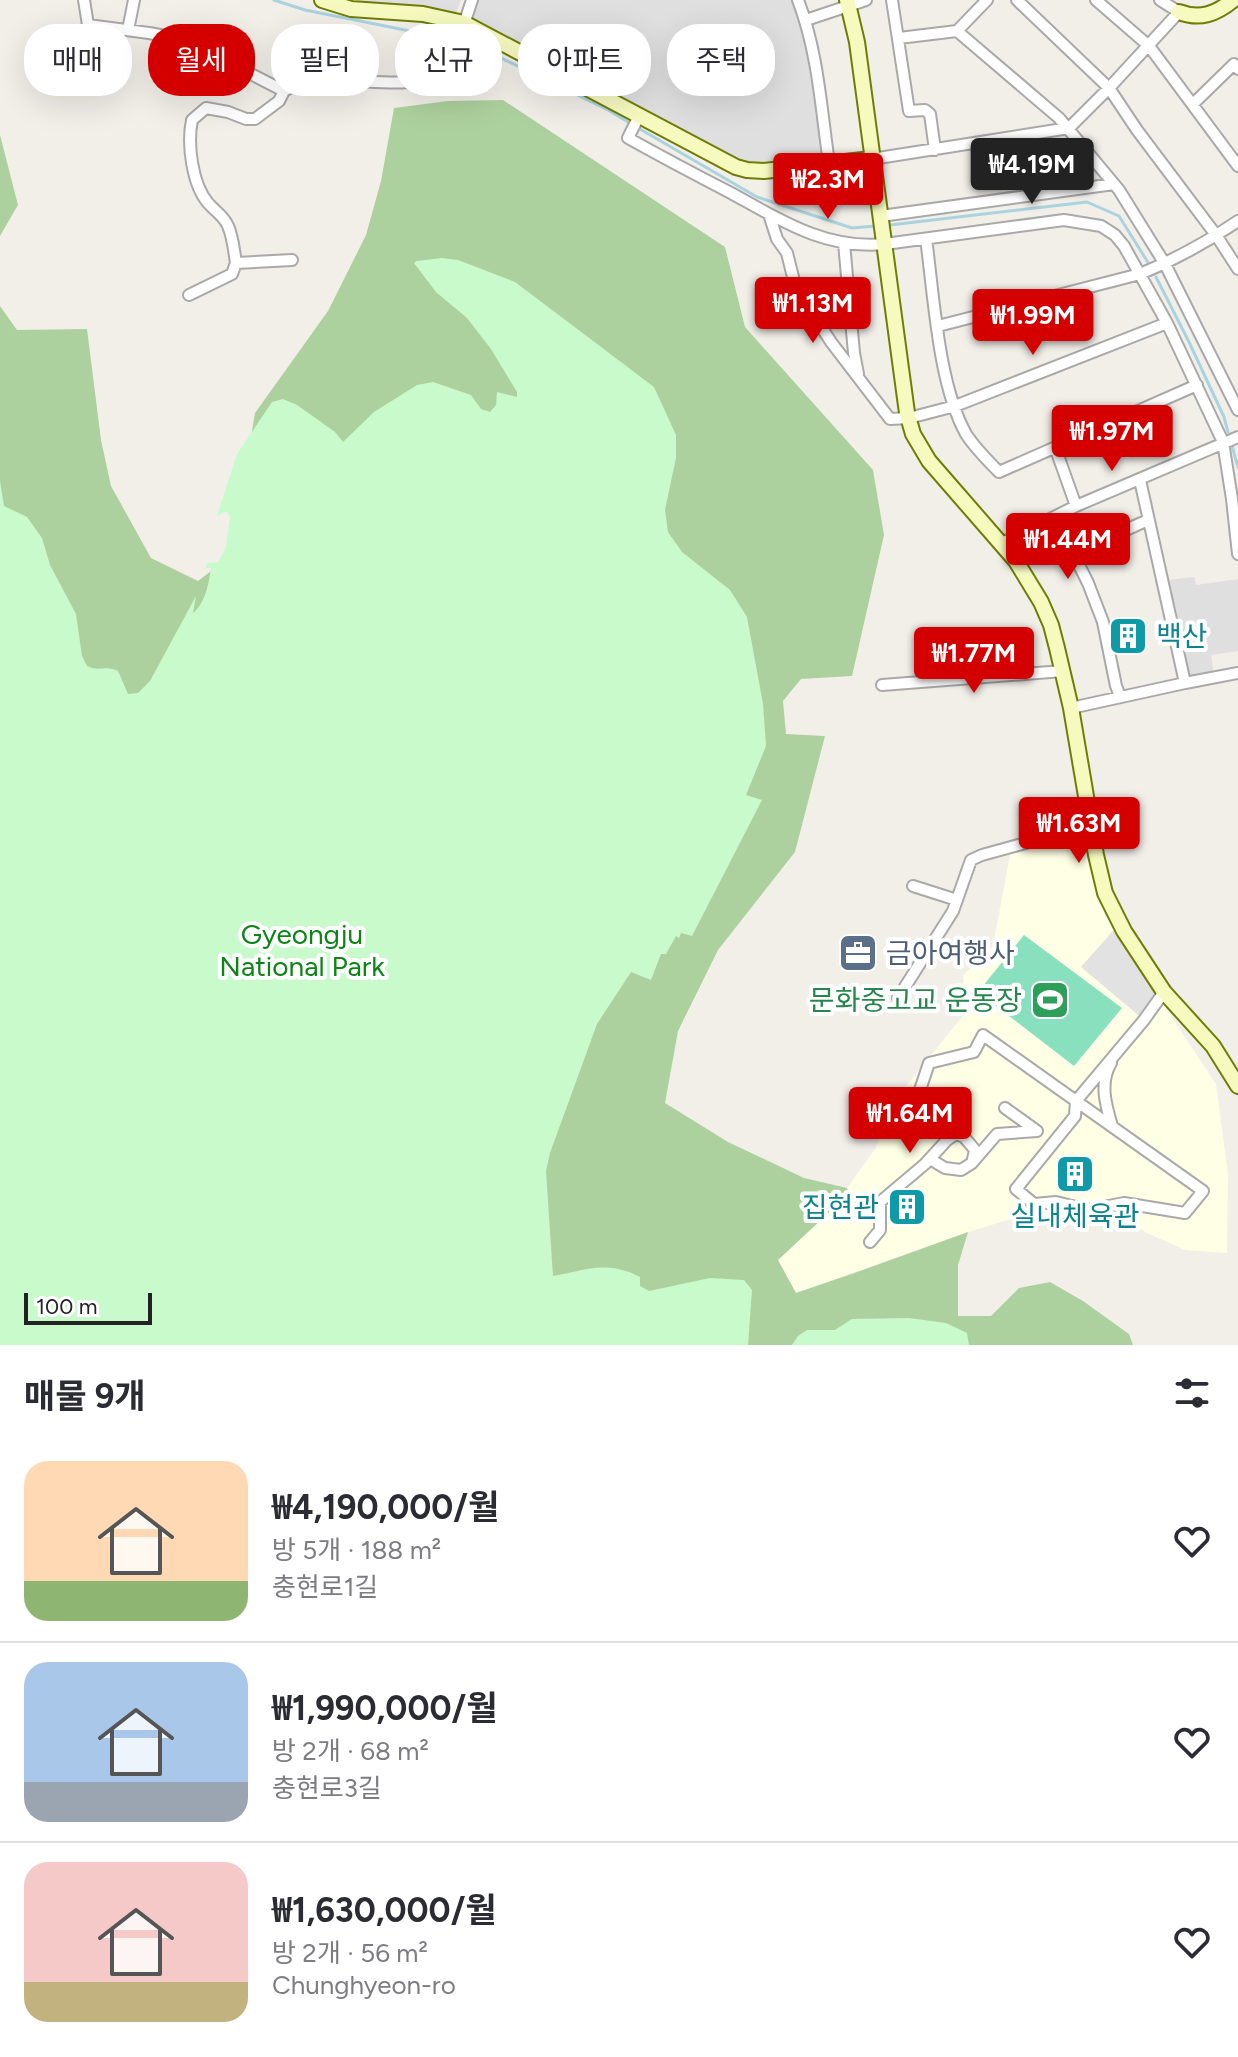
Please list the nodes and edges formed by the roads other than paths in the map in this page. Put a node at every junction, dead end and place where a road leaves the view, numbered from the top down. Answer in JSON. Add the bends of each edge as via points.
{"nodes":[{"id":1,"x":84,"y":0,"type":"edge"},
{"id":2,"x":134,"y":0,"type":"edge"},
{"id":3,"x":322,"y":0,"type":"edge"},
{"id":4,"x":472,"y":0,"type":"edge"},
{"id":5,"x":798,"y":0,"type":"edge"},
{"id":6,"x":866,"y":0,"type":"edge"},
{"id":7,"x":892,"y":0,"type":"edge"},
{"id":8,"x":987,"y":0,"type":"edge"},
{"id":9,"x":1017,"y":0,"type":"edge"},
{"id":10,"x":1096,"y":0,"type":"edge"},
{"id":11,"x":1160,"y":0,"type":"edge"},
{"id":12,"x":1233,"y":0,"type":"edge"},
{"id":13,"x":848,"y":3,"type":"edge"},
{"id":14,"x":1179,"y":12,"type":"junction"},
{"id":15,"x":806,"y":20,"type":"junction"},
{"id":16,"x":464,"y":23,"type":"junction"},
{"id":17,"x":88,"y":24,"type":"edge"},
{"id":18,"x":129,"y":24,"type":"edge"},
{"id":19,"x":132,"y":31,"type":"edge"},
{"id":20,"x":957,"y":31,"type":"junction"},
{"id":21,"x":899,"y":38,"type":"junction"},
{"id":22,"x":1149,"y":46,"type":"junction"},
{"id":23,"x":1238,"y":69,"type":"edge"},
{"id":24,"x":379,"y":81,"type":"edge"},
{"id":25,"x":271,"y":84,"type":"edge"},
{"id":26,"x":1109,"y":88,"type":"junction"},
{"id":27,"x":282,"y":96,"type":"edge"},
{"id":28,"x":1193,"y":104,"type":"junction"},
{"id":29,"x":639,"y":116,"type":"junction"},
{"id":30,"x":1069,"y":128,"type":"junction"},
{"id":31,"x":935,"y":150,"type":"junction"},
{"id":32,"x":872,"y":159,"type":"junction"},
{"id":33,"x":829,"y":163,"type":"junction"},
{"id":34,"x":1238,"y":166,"type":"edge"},
{"id":35,"x":1114,"y":184,"type":"junction"},
{"id":36,"x":769,"y":214,"type":"junction"},
{"id":37,"x":881,"y":216,"type":"junction"},
{"id":38,"x":1238,"y":221,"type":"edge"},
{"id":39,"x":1216,"y":235,"type":"junction"},
{"id":40,"x":926,"y":239,"type":"junction"},
{"id":41,"x":844,"y":243,"type":"junction"},
{"id":42,"x":885,"y":244,"type":"junction"},
{"id":43,"x":292,"y":260,"type":"dead end"},
{"id":44,"x":236,"y":263,"type":"junction"},
{"id":45,"x":1165,"y":264,"type":"junction"},
{"id":46,"x":1238,"y":269,"type":"edge"},
{"id":47,"x":1140,"y":274,"type":"junction"},
{"id":48,"x":189,"y":295,"type":"dead end"},
{"id":49,"x":1167,"y":323,"type":"junction"},
{"id":50,"x":938,"y":326,"type":"junction"},
{"id":51,"x":860,"y":379,"type":"junction"},
{"id":52,"x":1197,"y":385,"type":"junction"},
{"id":53,"x":955,"y":406,"type":"junction"},
{"id":54,"x":1238,"y":410,"type":"edge"},
{"id":55,"x":909,"y":418,"type":"junction"},
{"id":56,"x":1238,"y":437,"type":"edge"},
{"id":57,"x":1223,"y":442,"type":"junction"},
{"id":58,"x":1055,"y":447,"type":"junction"},
{"id":59,"x":1140,"y":480,"type":"junction"},
{"id":60,"x":1076,"y":506,"type":"junction"},
{"id":61,"x":1148,"y":520,"type":"junction"},
{"id":62,"x":1002,"y":543,"type":"junction"},
{"id":63,"x":1238,"y":554,"type":"edge"},
{"id":64,"x":1063,"y":671,"type":"junction"},
{"id":65,"x":1238,"y":673,"type":"edge"},
{"id":66,"x":1185,"y":683,"type":"junction"},
{"id":67,"x":882,"y":685,"type":"dead end"},
{"id":68,"x":1120,"y":696,"type":"junction"},
{"id":69,"x":1071,"y":708,"type":"junction"},
{"id":70,"x":1091,"y":825,"type":"junction"},
{"id":71,"x":913,"y":886,"type":"dead end"},
{"id":72,"x":957,"y":900,"type":"junction"},
{"id":73,"x":1164,"y":992,"type":"junction"},
{"id":74,"x":898,"y":998,"type":"dead end"},
{"id":75,"x":1119,"y":1049,"type":"junction"},
{"id":76,"x":1238,"y":1086,"type":"edge"},
{"id":77,"x":1076,"y":1101,"type":"junction"},
{"id":78,"x":1005,"y":1108,"type":"dead end"},
{"id":79,"x":1112,"y":1126,"type":"junction"},
{"id":80,"x":947,"y":1140,"type":"junction"},
{"id":81,"x":930,"y":1159,"type":"junction"},
{"id":82,"x":972,"y":1163,"type":"junction"},
{"id":83,"x":870,"y":1242,"type":"dead end"}],
"edges":[{"from":1,"to":17,"type":"street"},
{"from":2,"to":18,"type":"street"},
{"from":3,"to":16,"type":"street","via":[[351,9]]},
{"from":4,"to":16,"type":"street"},
{"from":5,"to":15,"type":"street"},
{"from":6,"to":13,"type":"street"},
{"from":7,"to":21,"type":"street"},
{"from":8,"to":20,"type":"street"},
{"from":9,"to":26,"type":"street"},
{"from":10,"to":22,"type":"street"},
{"from":11,"to":14,"type":"street"},
{"from":12,"to":14,"type":"street","via":[[1204,16]]},
{"from":13,"to":15,"type":"street"},
{"from":13,"to":32,"type":"street"},
{"from":14,"to":22,"type":"street"},
{"from":15,"to":33,"type":"street"},
{"from":16,"to":24,"type":"street","via":[[443,70],[430,79]]},
{"from":16,"to":29,"type":"street"},
{"from":19,"to":25,"type":"street","via":[[203,43]]},
{"from":20,"to":21,"type":"street"},
{"from":20,"to":30,"type":"street"},
{"from":21,"to":31,"type":"street","via":[[909,111],[930,114]]},
{"from":22,"to":26,"type":"street"},
{"from":22,"to":28,"type":"street"},
{"from":23,"to":28,"type":"street","via":[[1234,64]]},
{"from":26,"to":30,"type":"street"},
{"from":26,"to":39,"type":"street"},
{"from":27,"to":44,"type":"street","via":[[255,119],[206,108],[192,120],[196,184],[224,218]]},
{"from":28,"to":34,"type":"street"},
{"from":29,"to":33,"type":"street","via":[[747,170]]},
{"from":29,"to":36,"type":"street","via":[[628,138]]},
{"from":30,"to":31,"type":"street"},
{"from":30,"to":35,"type":"street"},
{"from":31,"to":32,"type":"street"},
{"from":32,"to":33,"type":"street"},
{"from":32,"to":37,"type":"street"},
{"from":35,"to":37,"type":"street"},
{"from":35,"to":45,"type":"street"},
{"from":36,"to":41,"type":"street"},
{"from":36,"to":51,"type":"street","via":[[795,285]]},
{"from":37,"to":42,"type":"street"},
{"from":38,"to":39,"type":"street"},
{"from":39,"to":45,"type":"street"},
{"from":39,"to":46,"type":"street"},
{"from":40,"to":42,"type":"street"},
{"from":40,"to":47,"type":"street","via":[[1077,220],[1109,230]]},
{"from":40,"to":50,"type":"street"},
{"from":41,"to":42,"type":"street"},
{"from":41,"to":51,"type":"street"},
{"from":42,"to":55,"type":"street"},
{"from":43,"to":44,"type":"street"},
{"from":44,"to":48,"type":"street","via":[[232,274]]},
{"from":45,"to":47,"type":"street"},
{"from":45,"to":54,"type":"street"},
{"from":47,"to":49,"type":"street"},
{"from":47,"to":50,"type":"street"},
{"from":49,"to":52,"type":"street"},
{"from":49,"to":53,"type":"street"},
{"from":50,"to":53,"type":"street"},
{"from":51,"to":55,"type":"street","via":[[890,419]]},
{"from":52,"to":57,"type":"street"},
{"from":52,"to":58,"type":"street"},
{"from":53,"to":55,"type":"street"},
{"from":53,"to":58,"type":"street","via":[[967,436],[999,472]]},
{"from":55,"to":62,"type":"street","via":[[929,461]]},
{"from":56,"to":57,"type":"street"},
{"from":57,"to":59,"type":"street"},
{"from":57,"to":63,"type":"street"},
{"from":58,"to":60,"type":"street"},
{"from":59,"to":60,"type":"street"},
{"from":59,"to":61,"type":"street"},
{"from":60,"to":62,"type":"street"},
{"from":61,"to":66,"type":"street"},
{"from":61,"to":68,"type":"street","via":[[1076,555],[1103,622]]},
{"from":62,"to":64,"type":"street","via":[[1041,602]]},
{"from":64,"to":67,"type":"street"},
{"from":64,"to":69,"type":"street"},
{"from":65,"to":66,"type":"street"},
{"from":66,"to":68,"type":"street"},
{"from":68,"to":69,"type":"street"},
{"from":69,"to":70,"type":"street"},
{"from":70,"to":72,"type":"street","via":[[971,860]]},
{"from":70,"to":73,"type":"street","via":[[1105,893]]},
{"from":71,"to":72,"type":"street"},
{"from":72,"to":74,"type":"street"},
{"from":73,"to":75,"type":"street"},
{"from":73,"to":76,"type":"street","via":[[1213,1046]]},
{"from":75,"to":77,"type":"street"},
{"from":75,"to":79,"type":"street","via":[[1108,1069],[1104,1099]]},
{"from":77,"to":79,"type":"street"},
{"from":77,"to":79,"type":"street","via":[[1075,1116],[1016,1189],[1034,1204],[1056,1202],[1088,1210],[1124,1203],[1185,1213],[1203,1191]]},
{"from":77,"to":80,"type":"street","via":[[983,1035],[974,1052],[929,1063],[919,1093]]},
{"from":78,"to":82,"type":"street","via":[[1037,1131],[997,1134]]},
{"from":80,"to":81,"type":"street"},
{"from":80,"to":82,"type":"street","via":[[956,1134],[964,1137],[975,1150]]},
{"from":81,"to":82,"type":"street","via":[[961,1170]]},
{"from":81,"to":83,"type":"street","via":[[880,1202],[880,1230]]}]}
